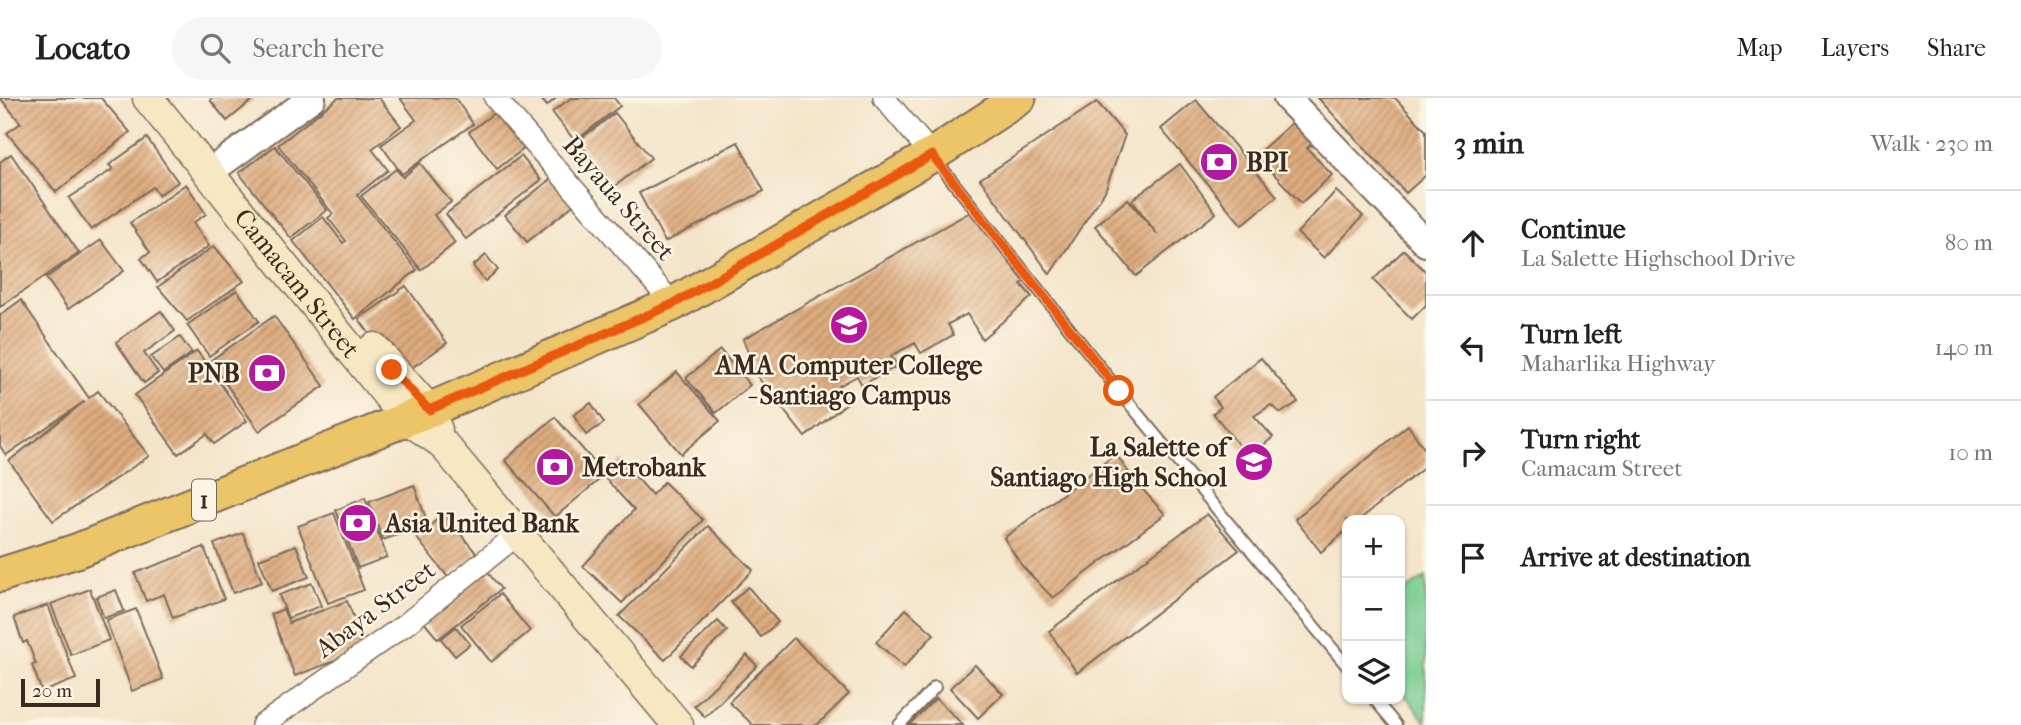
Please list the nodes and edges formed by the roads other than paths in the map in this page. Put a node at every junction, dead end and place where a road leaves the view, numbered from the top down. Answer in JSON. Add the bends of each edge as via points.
{"nodes":[{"id":1,"x":148,"y":98,"type":"edge"},
{"id":2,"x":169,"y":98,"type":"edge"},
{"id":3,"x":312,"y":98,"type":"edge"},
{"id":4,"x":495,"y":98,"type":"edge"},
{"id":5,"x":884,"y":98,"type":"edge"},
{"id":6,"x":1019,"y":98,"type":"edge"},
{"id":7,"x":1287,"y":98,"type":"edge"},
{"id":8,"x":932,"y":155,"type":"junction"},
{"id":9,"x":214,"y":169,"type":"junction"},
{"id":10,"x":1426,"y":243,"type":"edge"},
{"id":11,"x":673,"y":304,"type":"junction"},
{"id":12,"x":418,"y":414,"type":"junction"},
{"id":13,"x":519,"y":534,"type":"junction"},
{"id":14,"x":0,"y":575,"type":"edge"},
{"id":15,"x":1342,"y":660,"type":"edge"},
{"id":16,"x":934,"y":687,"type":"dead end"},
{"id":17,"x":1378,"y":704,"type":"edge"},
{"id":18,"x":262,"y":725,"type":"edge"},
{"id":19,"x":678,"y":725,"type":"edge"},
{"id":20,"x":899,"y":725,"type":"edge"},
{"id":21,"x":1396,"y":725,"type":"edge"}],
"edges":[{"from":1,"to":9,"type":"main road","name":"Camacam Street"},
{"from":2,"to":9,"type":"main road","name":"Camacam Street"},
{"from":3,"to":9,"type":"street"},
{"from":4,"to":11,"type":"street","name":"Bayaua Street"},
{"from":5,"to":8,"type":"street"},
{"from":6,"to":8,"type":"main road","number":"1"},
{"from":7,"to":10,"type":"street"},
{"from":8,"to":11,"type":"main road","number":"1"},
{"from":8,"to":15,"type":"lane","via":[[1119,391]]},
{"from":9,"to":12,"type":"main road","name":"Camacam Street"},
{"from":11,"to":12,"type":"main road","number":"1"},
{"from":12,"to":13,"type":"main road","name":"Camacam Street"},
{"from":12,"to":14,"type":"main road","number":"1","via":[[76,551]]},
{"from":13,"to":18,"type":"street","name":"Abaya Street","via":[[405,625]]},
{"from":13,"to":19,"type":"main road","name":"Camacam Street"},
{"from":16,"to":20,"type":"lane"},
{"from":17,"to":21,"type":"lane"}]}
